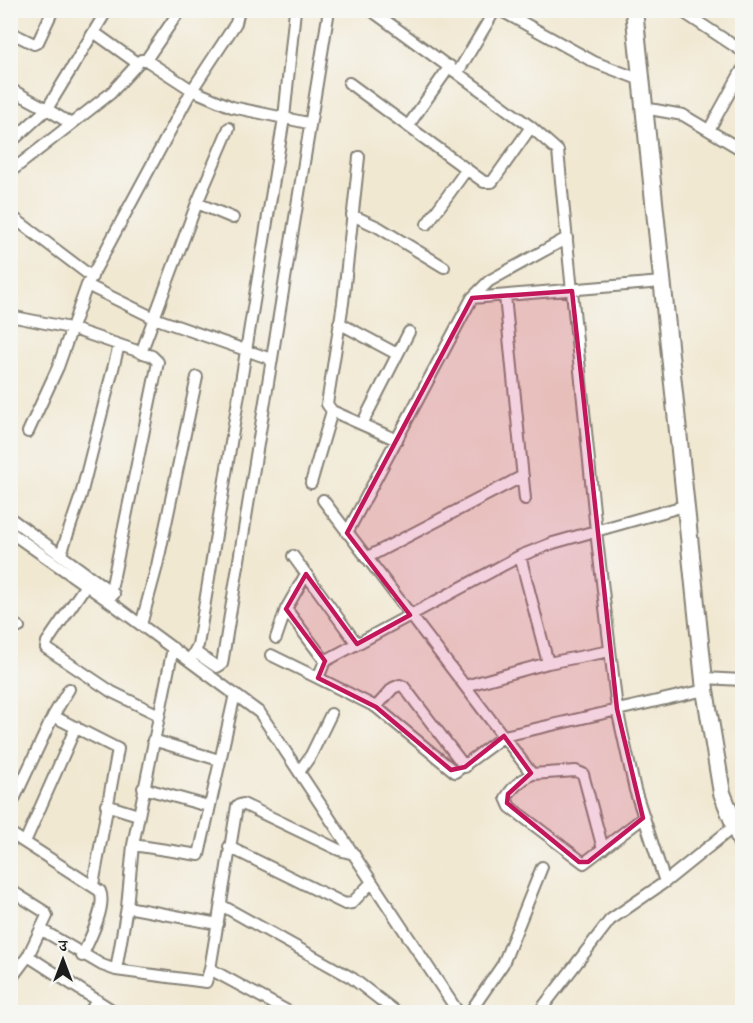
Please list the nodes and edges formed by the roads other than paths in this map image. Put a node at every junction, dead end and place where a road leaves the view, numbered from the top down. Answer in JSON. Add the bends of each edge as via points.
{"nodes":[{"id":1,"x":107,"y":10,"type":"edge"},
{"id":2,"x":180,"y":10,"type":"edge"},
{"id":3,"x":240,"y":10,"type":"edge"},
{"id":4,"x":295,"y":10,"type":"edge"},
{"id":5,"x":329,"y":10,"type":"edge"},
{"id":6,"x":497,"y":10,"type":"edge"},
{"id":7,"x":634,"y":10,"type":"edge"},
{"id":8,"x":680,"y":10,"type":"edge"},
{"id":9,"x":52,"y":11,"type":"edge"},
{"id":10,"x":375,"y":13,"type":"dead end"},
{"id":11,"x":10,"y":32,"type":"edge"},
{"id":12,"x":95,"y":33,"type":"junction"},
{"id":13,"x":742,"y":51,"type":"edge"},
{"id":14,"x":141,"y":61,"type":"junction"},
{"id":15,"x":454,"y":69,"type":"junction"},
{"id":16,"x":742,"y":70,"type":"edge"},
{"id":17,"x":641,"y":80,"type":"junction"},
{"id":18,"x":349,"y":83,"type":"dead end"},
{"id":19,"x":10,"y":89,"type":"edge"},
{"id":20,"x":192,"y":90,"type":"junction"},
{"id":21,"x":644,"y":108,"type":"junction"},
{"id":22,"x":47,"y":109,"type":"junction"},
{"id":23,"x":284,"y":118,"type":"junction"},
{"id":24,"x":308,"y":123,"type":"junction"},
{"id":25,"x":71,"y":124,"type":"junction"},
{"id":26,"x":408,"y":126,"type":"junction"},
{"id":27,"x":531,"y":126,"type":"junction"},
{"id":28,"x":229,"y":128,"type":"dead end"},
{"id":29,"x":709,"y":130,"type":"junction"},
{"id":30,"x":10,"y":143,"type":"edge"},
{"id":31,"x":742,"y":150,"type":"edge"},
{"id":32,"x":359,"y":157,"type":"dead end"},
{"id":33,"x":467,"y":170,"type":"junction"},
{"id":34,"x":10,"y":172,"type":"edge"},
{"id":35,"x":197,"y":203,"type":"junction"},
{"id":36,"x":10,"y":215,"type":"edge"},
{"id":37,"x":352,"y":215,"type":"junction"},
{"id":38,"x":233,"y":218,"type":"dead end"},
{"id":39,"x":427,"y":224,"type":"dead end"},
{"id":40,"x":567,"y":238,"type":"junction"},
{"id":41,"x":444,"y":267,"type":"dead end"},
{"id":42,"x":89,"y":281,"type":"junction"},
{"id":43,"x":662,"y":282,"type":"junction"},
{"id":44,"x":572,"y":291,"type":"junction"},
{"id":45,"x":505,"y":296,"type":"junction"},
{"id":46,"x":472,"y":298,"type":"junction"},
{"id":47,"x":10,"y":316,"type":"edge"},
{"id":48,"x":154,"y":318,"type":"junction"},
{"id":49,"x":339,"y":323,"type":"junction"},
{"id":50,"x":70,"y":328,"type":"junction"},
{"id":51,"x":409,"y":332,"type":"dead end"},
{"id":52,"x":119,"y":345,"type":"junction"},
{"id":53,"x":141,"y":352,"type":"junction"},
{"id":54,"x":246,"y":352,"type":"junction"},
{"id":55,"x":398,"y":354,"type":"junction"},
{"id":56,"x":271,"y":359,"type":"junction"},
{"id":57,"x":196,"y":377,"type":"dead end"},
{"id":58,"x":332,"y":411,"type":"junction"},
{"id":59,"x":362,"y":424,"type":"junction"},
{"id":60,"x":28,"y":432,"type":"dead end"},
{"id":61,"x":397,"y":440,"type":"junction"},
{"id":62,"x":523,"y":476,"type":"junction"},
{"id":63,"x":311,"y":483,"type":"dead end"},
{"id":64,"x":525,"y":499,"type":"dead end"},
{"id":65,"x":323,"y":500,"type":"dead end"},
{"id":66,"x":684,"y":506,"type":"junction"},
{"id":67,"x":10,"y":518,"type":"edge"},
{"id":68,"x":596,"y":531,"type":"junction"},
{"id":69,"x":10,"y":532,"type":"edge"},
{"id":70,"x":347,"y":533,"type":"junction"},
{"id":71,"x":61,"y":554,"type":"junction"},
{"id":72,"x":293,"y":556,"type":"dead end"},
{"id":73,"x":520,"y":556,"type":"junction"},
{"id":74,"x":366,"y":558,"type":"junction"},
{"id":75,"x":306,"y":574,"type":"junction"},
{"id":76,"x":86,"y":585,"type":"junction"},
{"id":77,"x":111,"y":590,"type":"junction"},
{"id":78,"x":114,"y":604,"type":"junction"},
{"id":79,"x":286,"y":609,"type":"junction"},
{"id":80,"x":410,"y":615,"type":"junction"},
{"id":81,"x":141,"y":625,"type":"junction"},
{"id":82,"x":276,"y":638,"type":"dead end"},
{"id":83,"x":357,"y":644,"type":"junction"},
{"id":84,"x":173,"y":648,"type":"junction"},
{"id":85,"x":610,"y":651,"type":"junction"},
{"id":86,"x":271,"y":655,"type":"dead end"},
{"id":87,"x":192,"y":656,"type":"junction"},
{"id":88,"x":325,"y":661,"type":"junction"},
{"id":89,"x":548,"y":663,"type":"junction"},
{"id":90,"x":318,"y":678,"type":"junction"},
{"id":91,"x":742,"y":680,"type":"edge"},
{"id":92,"x":705,"y":684,"type":"junction"},
{"id":93,"x":465,"y":686,"type":"junction"},
{"id":94,"x":69,"y":689,"type":"dead end"},
{"id":95,"x":235,"y":694,"type":"junction"},
{"id":96,"x":376,"y":707,"type":"junction"},
{"id":97,"x":617,"y":709,"type":"junction"},
{"id":98,"x":332,"y":714,"type":"dead end"},
{"id":99,"x":53,"y":716,"type":"junction"},
{"id":100,"x":159,"y":716,"type":"junction"},
{"id":101,"x":76,"y":728,"type":"junction"},
{"id":102,"x":504,"y":736,"type":"junction"},
{"id":103,"x":153,"y":740,"type":"junction"},
{"id":104,"x":219,"y":760,"type":"junction"},
{"id":105,"x":465,"y":767,"type":"junction"},
{"id":106,"x":299,"y":772,"type":"junction"},
{"id":107,"x":532,"y":774,"type":"junction"},
{"id":108,"x":143,"y":788,"type":"junction"},
{"id":109,"x":106,"y":805,"type":"junction"},
{"id":110,"x":208,"y":806,"type":"junction"},
{"id":111,"x":10,"y":808,"type":"edge"},
{"id":112,"x":138,"y":815,"type":"junction"},
{"id":113,"x":643,"y":819,"type":"junction"},
{"id":114,"x":738,"y":824,"type":"edge"},
{"id":115,"x":10,"y":833,"type":"edge"},
{"id":116,"x":26,"y":842,"type":"junction"},
{"id":117,"x":742,"y":844,"type":"edge"},
{"id":118,"x":133,"y":845,"type":"junction"},
{"id":119,"x":229,"y":847,"type":"junction"},
{"id":120,"x":603,"y":849,"type":"junction"},
{"id":121,"x":354,"y":854,"type":"junction"},
{"id":122,"x":542,"y":867,"type":"dead end"},
{"id":123,"x":372,"y":882,"type":"junction"},
{"id":124,"x":664,"y":882,"type":"junction"},
{"id":125,"x":93,"y":885,"type":"junction"},
{"id":126,"x":10,"y":890,"type":"edge"},
{"id":127,"x":221,"y":905,"type":"junction"},
{"id":128,"x":127,"y":907,"type":"junction"},
{"id":129,"x":218,"y":924,"type":"junction"},
{"id":130,"x":42,"y":930,"type":"junction"},
{"id":131,"x":28,"y":956,"type":"junction"},
{"id":132,"x":82,"y":956,"type":"junction"},
{"id":133,"x":210,"y":969,"type":"junction"},
{"id":134,"x":116,"y":970,"type":"junction"},
{"id":135,"x":12,"y":977,"type":"edge"},
{"id":136,"x":97,"y":1000,"type":"junction"},
{"id":137,"x":90,"y":1012,"type":"edge"},
{"id":138,"x":115,"y":1012,"type":"edge"},
{"id":139,"x":289,"y":1012,"type":"edge"},
{"id":140,"x":396,"y":1012,"type":"edge"},
{"id":141,"x":458,"y":1012,"type":"edge"},
{"id":142,"x":470,"y":1012,"type":"edge"},
{"id":143,"x":539,"y":1012,"type":"edge"}],
"edges":[{"from":1,"to":12,"type":"street"},
{"from":2,"to":14,"type":"street"},
{"from":3,"to":20,"type":"street","via":[[236,23]]},
{"from":4,"to":23,"type":"street"},
{"from":5,"to":24,"type":"street"},
{"from":6,"to":15,"type":"street"},
{"from":6,"to":17,"type":"street","via":[[594,62]]},
{"from":7,"to":17,"type":"street"},
{"from":8,"to":13,"type":"street"},
{"from":9,"to":11,"type":"street","via":[[34,44]]},
{"from":10,"to":15,"type":"street"},
{"from":12,"to":14,"type":"street"},
{"from":12,"to":22,"type":"street"},
{"from":14,"to":20,"type":"street"},
{"from":14,"to":25,"type":"street","via":[[111,93]]},
{"from":15,"to":26,"type":"street"},
{"from":15,"to":27,"type":"street"},
{"from":16,"to":29,"type":"street"},
{"from":17,"to":21,"type":"street"},
{"from":18,"to":26,"type":"street"},
{"from":19,"to":22,"type":"street"},
{"from":20,"to":23,"type":"street","via":[[245,112]]},
{"from":20,"to":42,"type":"street"},
{"from":21,"to":29,"type":"street","via":[[683,115]]},
{"from":21,"to":43,"type":"street"},
{"from":22,"to":25,"type":"street"},
{"from":22,"to":30,"type":"street"},
{"from":23,"to":24,"type":"street"},
{"from":23,"to":54,"type":"street"},
{"from":24,"to":56,"type":"street"},
{"from":25,"to":34,"type":"street"},
{"from":26,"to":33,"type":"street"},
{"from":27,"to":33,"type":"street","via":[[492,182],[484,182]]},
{"from":27,"to":40,"type":"street","via":[[558,151]]},
{"from":28,"to":35,"type":"street"},
{"from":29,"to":31,"type":"street"},
{"from":32,"to":37,"type":"street"},
{"from":33,"to":39,"type":"street"},
{"from":35,"to":38,"type":"street"},
{"from":35,"to":48,"type":"street"},
{"from":36,"to":42,"type":"street"},
{"from":37,"to":41,"type":"street"},
{"from":37,"to":49,"type":"street"},
{"from":40,"to":44,"type":"street"},
{"from":40,"to":46,"type":"street","via":[[489,281]]},
{"from":42,"to":48,"type":"street"},
{"from":42,"to":50,"type":"street"},
{"from":43,"to":44,"type":"street"},
{"from":43,"to":66,"type":"street"},
{"from":44,"to":45,"type":"street"},
{"from":44,"to":68,"type":"street"},
{"from":45,"to":46,"type":"street"},
{"from":45,"to":62,"type":"street"},
{"from":46,"to":61,"type":"street"},
{"from":47,"to":50,"type":"street"},
{"from":48,"to":53,"type":"street"},
{"from":48,"to":54,"type":"street"},
{"from":49,"to":55,"type":"street"},
{"from":49,"to":58,"type":"street","via":[[327,399]]},
{"from":50,"to":52,"type":"street"},
{"from":50,"to":60,"type":"street","via":[[58,367]]},
{"from":51,"to":55,"type":"street"},
{"from":52,"to":53,"type":"street"},
{"from":52,"to":71,"type":"street","via":[[81,495]]},
{"from":53,"to":77,"type":"street","via":[[156,359],[158,367]]},
{"from":54,"to":56,"type":"street"},
{"from":54,"to":87,"type":"street","via":[[217,539]]},
{"from":55,"to":59,"type":"street"},
{"from":56,"to":87,"type":"street","via":[[222,664],[217,667]]},
{"from":57,"to":81,"type":"street"},
{"from":58,"to":59,"type":"street"},
{"from":58,"to":63,"type":"street"},
{"from":59,"to":61,"type":"street"},
{"from":61,"to":70,"type":"street"},
{"from":62,"to":64,"type":"street"},
{"from":62,"to":74,"type":"street"},
{"from":65,"to":70,"type":"street"},
{"from":66,"to":68,"type":"street"},
{"from":66,"to":92,"type":"street"},
{"from":67,"to":71,"type":"street"},
{"from":68,"to":73,"type":"street"},
{"from":68,"to":85,"type":"street"},
{"from":69,"to":76,"type":"street"},
{"from":70,"to":74,"type":"street"},
{"from":71,"to":77,"type":"street"},
{"from":72,"to":75,"type":"street"},
{"from":73,"to":80,"type":"street"},
{"from":73,"to":89,"type":"street"},
{"from":74,"to":80,"type":"street"},
{"from":75,"to":79,"type":"street"},
{"from":75,"to":83,"type":"street"},
{"from":76,"to":78,"type":"street"},
{"from":76,"to":100,"type":"street","via":[[46,648],[112,692]]},
{"from":77,"to":78,"type":"street","via":[[116,598]]},
{"from":78,"to":81,"type":"street"},
{"from":79,"to":82,"type":"street"},
{"from":79,"to":88,"type":"street"},
{"from":80,"to":83,"type":"street"},
{"from":80,"to":93,"type":"street"},
{"from":81,"to":84,"type":"street"},
{"from":83,"to":88,"type":"street"},
{"from":84,"to":87,"type":"street"},
{"from":84,"to":100,"type":"street"},
{"from":85,"to":89,"type":"street"},
{"from":85,"to":97,"type":"street"},
{"from":86,"to":90,"type":"street"},
{"from":87,"to":95,"type":"street"},
{"from":88,"to":90,"type":"street"},
{"from":89,"to":93,"type":"street"},
{"from":90,"to":96,"type":"street"},
{"from":91,"to":92,"type":"street"},
{"from":92,"to":97,"type":"street"},
{"from":92,"to":114,"type":"street","via":[[722,793]]},
{"from":93,"to":102,"type":"street"},
{"from":94,"to":99,"type":"street"},
{"from":95,"to":104,"type":"street"},
{"from":95,"to":106,"type":"street","via":[[260,713]]},
{"from":96,"to":105,"type":"street","via":[[452,770]]},
{"from":96,"to":105,"type":"street","via":[[393,688],[404,687]]},
{"from":97,"to":102,"type":"street"},
{"from":97,"to":113,"type":"street"},
{"from":98,"to":106,"type":"street"},
{"from":99,"to":101,"type":"street"},
{"from":99,"to":111,"type":"street"},
{"from":100,"to":103,"type":"street"},
{"from":101,"to":109,"type":"street","via":[[118,749]]},
{"from":101,"to":116,"type":"street"},
{"from":102,"to":105,"type":"street"},
{"from":102,"to":107,"type":"street"},
{"from":103,"to":104,"type":"street"},
{"from":103,"to":108,"type":"street"},
{"from":104,"to":110,"type":"street"},
{"from":106,"to":121,"type":"street"},
{"from":107,"to":120,"type":"street","via":[[584,774]]},
{"from":107,"to":120,"type":"street","via":[[508,794],[510,807],[579,862],[588,862]]},
{"from":108,"to":110,"type":"street"},
{"from":108,"to":112,"type":"street"},
{"from":109,"to":112,"type":"street"},
{"from":109,"to":125,"type":"street"},
{"from":110,"to":118,"type":"street","via":[[199,855]]},
{"from":112,"to":118,"type":"street"},
{"from":113,"to":120,"type":"street"},
{"from":113,"to":124,"type":"street"},
{"from":114,"to":117,"type":"street"},
{"from":114,"to":124,"type":"street"},
{"from":115,"to":116,"type":"street"},
{"from":116,"to":125,"type":"street"},
{"from":118,"to":128,"type":"street"},
{"from":119,"to":121,"type":"street","via":[[239,804]]},
{"from":119,"to":123,"type":"street","via":[[345,904],[352,903]]},
{"from":119,"to":127,"type":"street"},
{"from":121,"to":123,"type":"street"},
{"from":122,"to":142,"type":"street","via":[[503,964]]},
{"from":123,"to":141,"type":"street"},
{"from":124,"to":143,"type":"street","via":[[610,920]]},
{"from":125,"to":132,"type":"street","via":[[100,891],[102,901]]},
{"from":126,"to":130,"type":"street","via":[[45,912],[47,920]]},
{"from":127,"to":129,"type":"street"},
{"from":127,"to":140,"type":"street","via":[[352,978]]},
{"from":128,"to":129,"type":"street"},
{"from":128,"to":134,"type":"street"},
{"from":129,"to":133,"type":"street"},
{"from":130,"to":131,"type":"street"},
{"from":130,"to":132,"type":"street"},
{"from":131,"to":135,"type":"street"},
{"from":131,"to":136,"type":"street"},
{"from":132,"to":134,"type":"street"},
{"from":133,"to":134,"type":"street","via":[[208,980],[202,982]]},
{"from":133,"to":139,"type":"street"},
{"from":136,"to":137,"type":"street"},
{"from":136,"to":138,"type":"street"}]}
